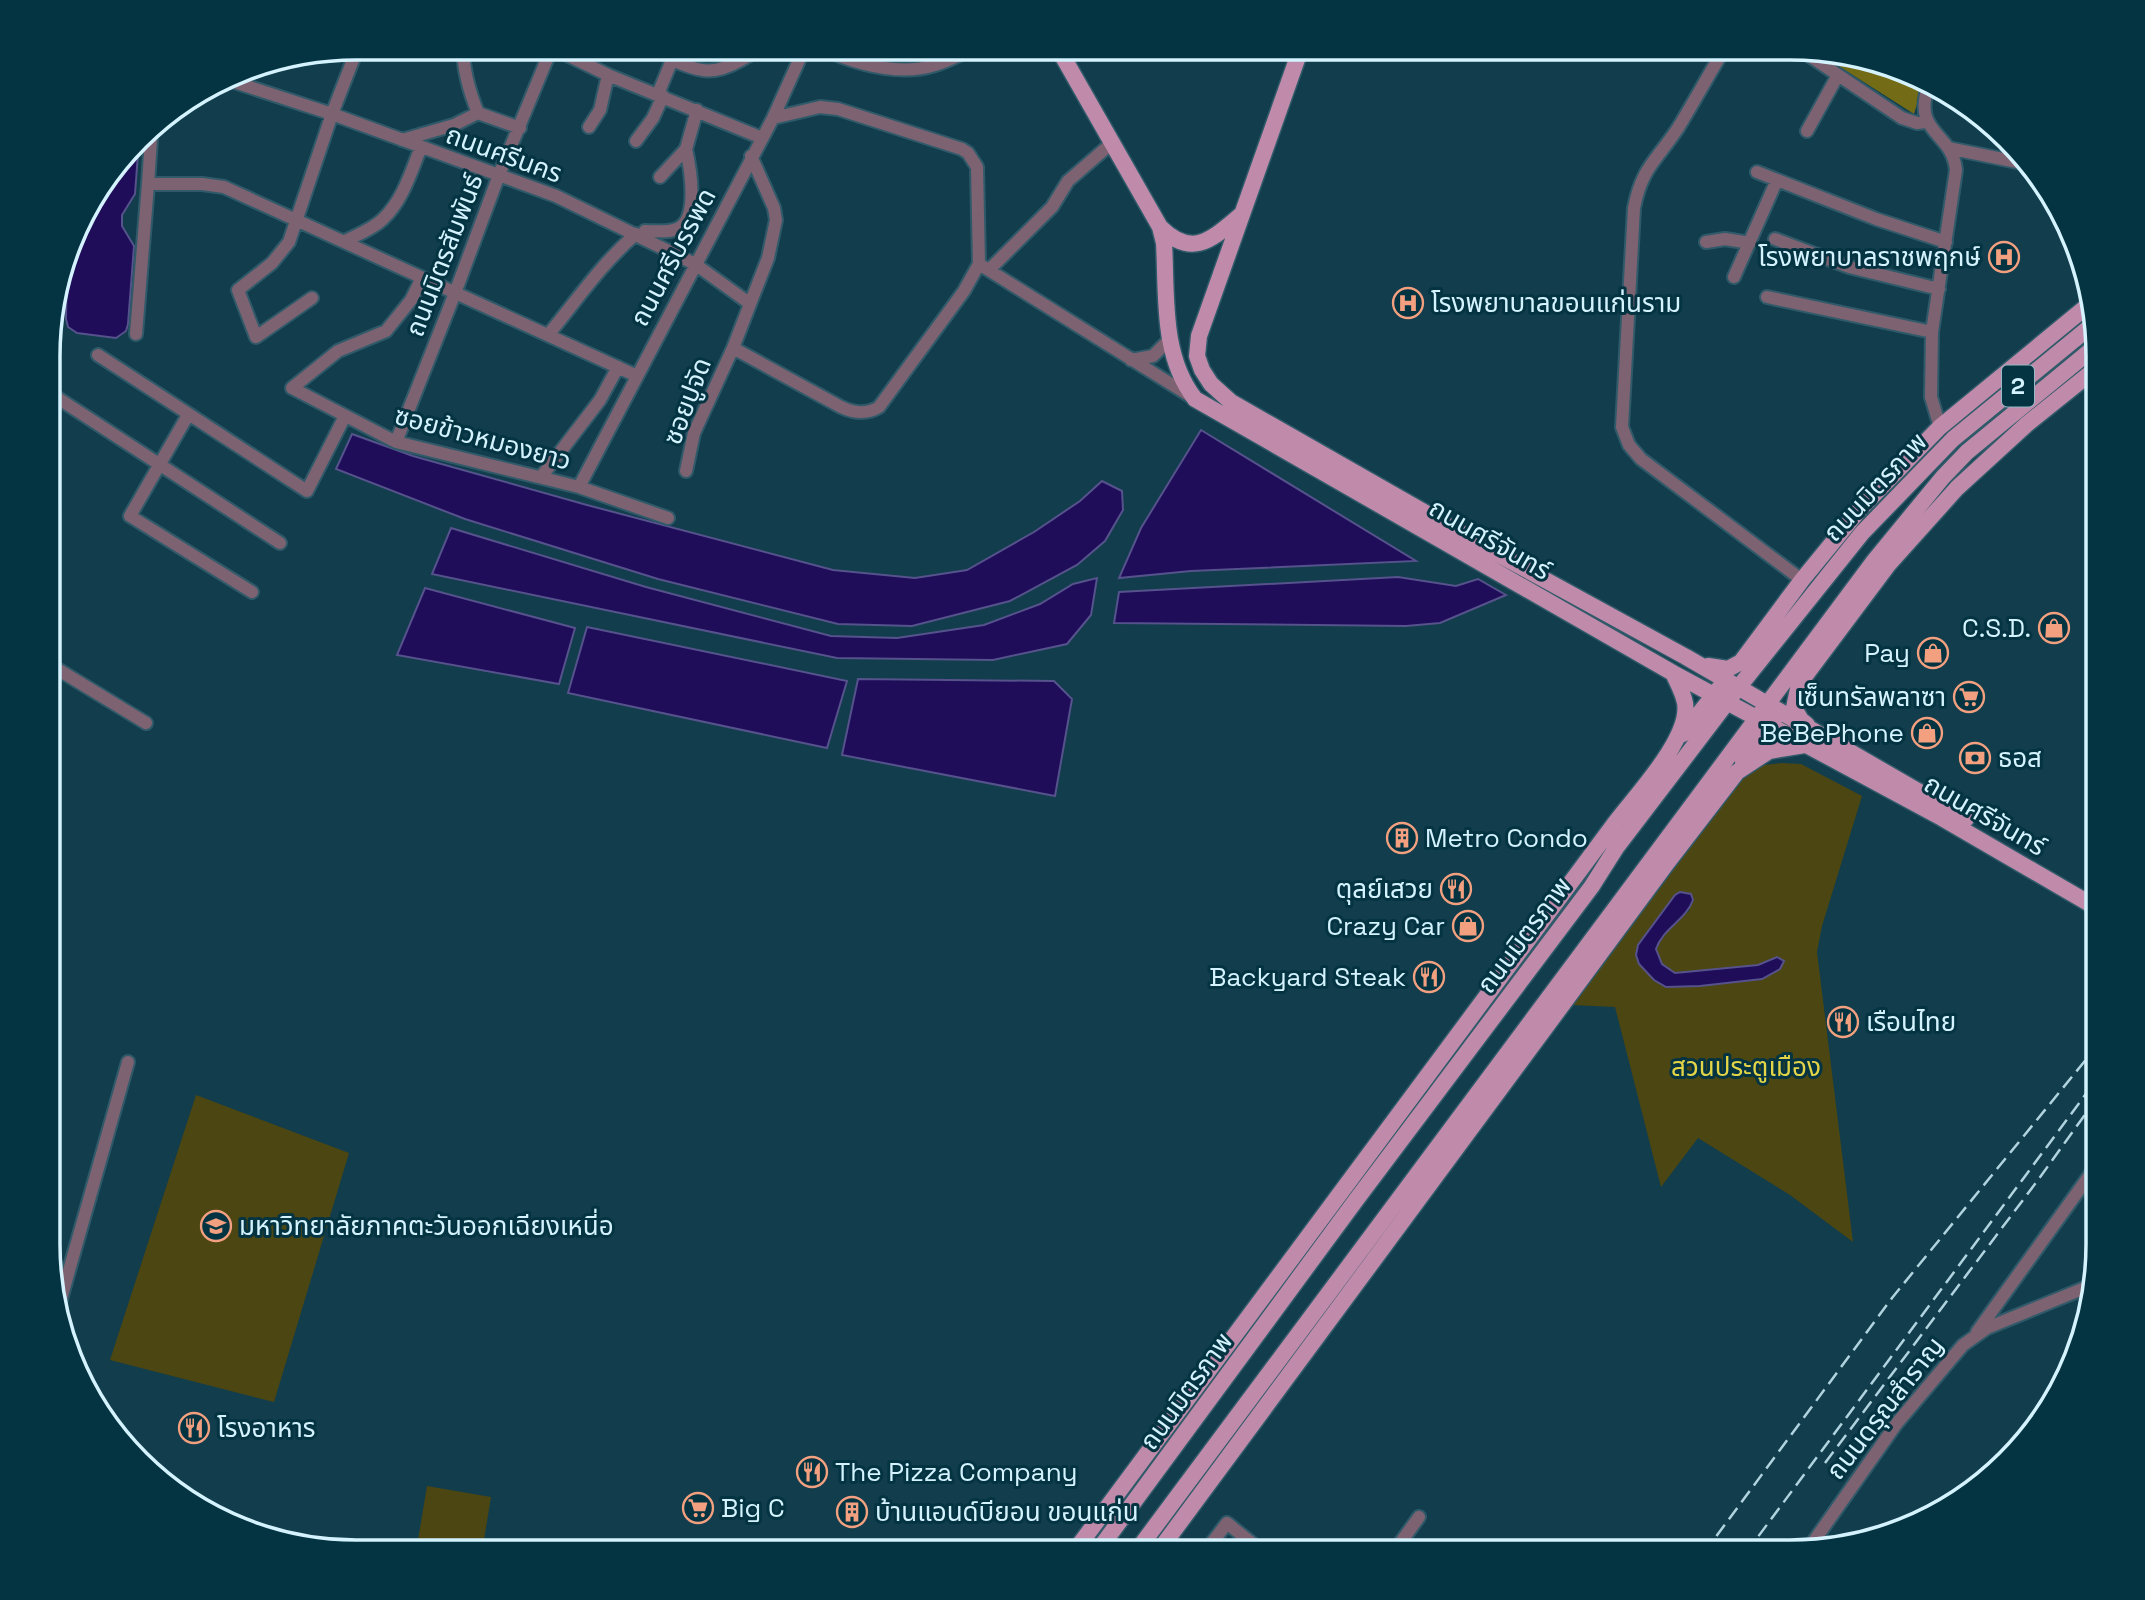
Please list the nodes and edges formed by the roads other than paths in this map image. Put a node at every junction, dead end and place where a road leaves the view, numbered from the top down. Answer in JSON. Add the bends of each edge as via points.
{"nodes":[{"id":1,"x":353,"y":60,"type":"edge"},
{"id":2,"x":463,"y":60,"type":"edge"},
{"id":3,"x":547,"y":60,"type":"edge"},
{"id":4,"x":577,"y":60,"type":"edge"},
{"id":5,"x":672,"y":60,"type":"joint"},
{"id":6,"x":740,"y":60,"type":"edge"},
{"id":7,"x":798,"y":60,"type":"edge"},
{"id":8,"x":847,"y":60,"type":"edge"},
{"id":9,"x":948,"y":60,"type":"edge"},
{"id":10,"x":1065,"y":60,"type":"edge"},
{"id":11,"x":1297,"y":60,"type":"edge"},
{"id":12,"x":1718,"y":60,"type":"edge"},
{"id":13,"x":1817,"y":61,"type":"edge"},
{"id":14,"x":608,"y":75,"type":"junction"},
{"id":15,"x":1838,"y":75,"type":"junction"},
{"id":16,"x":239,"y":84,"type":"edge"},
{"id":17,"x":1927,"y":93,"type":"edge"},
{"id":18,"x":661,"y":95,"type":"junction"},
{"id":19,"x":697,"y":110,"type":"junction"},
{"id":20,"x":478,"y":113,"type":"junction"},
{"id":21,"x":332,"y":114,"type":"junction"},
{"id":22,"x":773,"y":118,"type":"junction"},
{"id":23,"x":1926,"y":122,"type":"junction"},
{"id":24,"x":589,"y":127,"type":"dead end"},
{"id":25,"x":520,"y":128,"type":"junction"},
{"id":26,"x":1807,"y":131,"type":"dead end"},
{"id":27,"x":762,"y":138,"type":"junction"},
{"id":28,"x":402,"y":140,"type":"junction"},
{"id":29,"x":636,"y":141,"type":"dead end"},
{"id":30,"x":151,"y":142,"type":"edge"},
{"id":31,"x":1113,"y":142,"type":"junction"},
{"id":32,"x":421,"y":147,"type":"junction"},
{"id":33,"x":1948,"y":148,"type":"junction"},
{"id":34,"x":686,"y":149,"type":"junction"},
{"id":35,"x":751,"y":156,"type":"junction"},
{"id":36,"x":2013,"y":161,"type":"edge"},
{"id":37,"x":1757,"y":172,"type":"dead end"},
{"id":38,"x":499,"y":176,"type":"junction"},
{"id":39,"x":660,"y":177,"type":"dead end"},
{"id":40,"x":1777,"y":180,"type":"junction"},
{"id":41,"x":148,"y":184,"type":"junction"},
{"id":42,"x":1242,"y":214,"type":"junction"},
{"id":43,"x":296,"y":218,"type":"junction"},
{"id":44,"x":1160,"y":227,"type":"junction"},
{"id":45,"x":640,"y":236,"type":"junction"},
{"id":46,"x":1775,"y":239,"type":"dead end"},
{"id":47,"x":345,"y":241,"type":"junction"},
{"id":48,"x":1706,"y":242,"type":"dead end"},
{"id":49,"x":1946,"y":242,"type":"junction"},
{"id":50,"x":1750,"y":243,"type":"junction"},
{"id":51,"x":695,"y":264,"type":"junction"},
{"id":52,"x":984,"y":267,"type":"junction"},
{"id":53,"x":1734,"y":277,"type":"dead end"},
{"id":54,"x":422,"y":278,"type":"junction"},
{"id":55,"x":1939,"y":289,"type":"junction"},
{"id":56,"x":455,"y":293,"type":"junction"},
{"id":57,"x":312,"y":298,"type":"dead end"},
{"id":58,"x":1767,"y":298,"type":"dead end"},
{"id":59,"x":749,"y":303,"type":"junction"},
{"id":60,"x":2082,"y":310,"type":"edge"},
{"id":61,"x":2085,"y":331,"type":"edge"},
{"id":62,"x":1932,"y":332,"type":"junction"},
{"id":63,"x":136,"y":334,"type":"dead end"},
{"id":64,"x":548,"y":335,"type":"junction"},
{"id":65,"x":1170,"y":339,"type":"junction"},
{"id":66,"x":733,"y":348,"type":"junction"},
{"id":67,"x":2086,"y":354,"type":"edge"},
{"id":68,"x":98,"y":355,"type":"dead end"},
{"id":69,"x":1130,"y":360,"type":"junction"},
{"id":70,"x":618,"y":367,"type":"junction"},
{"id":71,"x":637,"y":376,"type":"junction"},
{"id":72,"x":2086,"y":377,"type":"edge"},
{"id":73,"x":1195,"y":399,"type":"junction"},
{"id":74,"x":60,"y":400,"type":"edge"},
{"id":75,"x":188,"y":415,"type":"junction"},
{"id":76,"x":345,"y":416,"type":"junction"},
{"id":77,"x":1940,"y":427,"type":"junction"},
{"id":78,"x":396,"y":442,"type":"junction"},
{"id":79,"x":160,"y":465,"type":"junction"},
{"id":80,"x":686,"y":471,"type":"dead end"},
{"id":81,"x":541,"y":477,"type":"junction"},
{"id":82,"x":579,"y":487,"type":"junction"},
{"id":83,"x":1861,"y":508,"type":"junction"},
{"id":84,"x":668,"y":518,"type":"dead end"},
{"id":85,"x":1894,"y":537,"type":"junction"},
{"id":86,"x":280,"y":543,"type":"dead end"},
{"id":87,"x":1831,"y":570,"type":"junction"},
{"id":88,"x":1802,"y":580,"type":"junction"},
{"id":89,"x":252,"y":592,"type":"dead end"},
{"id":90,"x":1864,"y":597,"type":"junction"},
{"id":91,"x":1686,"y":657,"type":"junction"},
{"id":92,"x":1741,"y":662,"type":"junction"},
{"id":93,"x":60,"y":671,"type":"edge"},
{"id":94,"x":1673,"y":673,"type":"junction"},
{"id":95,"x":1799,"y":684,"type":"junction"},
{"id":96,"x":1726,"y":691,"type":"junction"},
{"id":97,"x":1768,"y":716,"type":"junction"},
{"id":98,"x":146,"y":723,"type":"dead end"},
{"id":99,"x":1816,"y":732,"type":"junction"},
{"id":100,"x":1677,"y":741,"type":"junction"},
{"id":101,"x":1805,"y":745,"type":"junction"},
{"id":102,"x":1737,"y":772,"type":"junction"},
{"id":103,"x":1615,"y":822,"type":"junction"},
{"id":104,"x":1662,"y":869,"type":"junction"},
{"id":105,"x":1592,"y":886,"type":"junction"},
{"id":106,"x":2086,"y":891,"type":"edge"},
{"id":107,"x":1620,"y":901,"type":"junction"},
{"id":108,"x":2086,"y":902,"type":"edge"},
{"id":109,"x":1479,"y":1035,"type":"junction"},
{"id":110,"x":1450,"y":1044,"type":"junction"},
{"id":111,"x":128,"y":1062,"type":"dead end"},
{"id":112,"x":1389,"y":1127,"type":"junction"},
{"id":113,"x":1388,"y":1158,"type":"junction"},
{"id":114,"x":1428,"y":1161,"type":"junction"},
{"id":115,"x":2086,"y":1179,"type":"edge"},
{"id":116,"x":1426,"y":1191,"type":"junction"},
{"id":117,"x":1366,"y":1271,"type":"junction"},
{"id":118,"x":1340,"y":1279,"type":"junction"},
{"id":119,"x":2082,"y":1289,"type":"edge"},
{"id":120,"x":63,"y":1291,"type":"edge"},
{"id":121,"x":1975,"y":1335,"type":"junction"},
{"id":122,"x":1237,"y":1363,"type":"junction"},
{"id":123,"x":1206,"y":1375,"type":"junction"},
{"id":124,"x":1147,"y":1455,"type":"junction"},
{"id":125,"x":1145,"y":1487,"type":"junction"},
{"id":126,"x":1419,"y":1517,"type":"dead end"},
{"id":127,"x":1815,"y":1539,"type":"edge"},
{"id":128,"x":1083,"y":1540,"type":"edge"},
{"id":129,"x":1106,"y":1540,"type":"edge"},
{"id":130,"x":1145,"y":1540,"type":"edge"},
{"id":131,"x":1167,"y":1540,"type":"edge"},
{"id":132,"x":1214,"y":1540,"type":"edge"},
{"id":133,"x":1248,"y":1540,"type":"edge"},
{"id":134,"x":1402,"y":1540,"type":"edge"}],
"edges":[{"from":1,"to":21,"type":"street"},
{"from":2,"to":20,"type":"street"},
{"from":3,"to":25,"type":"street","name":"ถนนมิตรสัมพันธ์"},
{"from":4,"to":14,"type":"street"},
{"from":5,"to":6,"type":"street","via":[[711,72]]},
{"from":5,"to":18,"type":"street"},
{"from":7,"to":22,"type":"street","name":"ถนนศรีบรรพด"},
{"from":8,"to":9,"type":"street","via":[[897,68]]},
{"from":10,"to":31,"type":"main road","name":"ถนนศรีจันทร์"},
{"from":11,"to":42,"type":"main road"},
{"from":12,"to":88,"type":"street","via":[[1638,186],[1622,427],[1629,446],[1641,459]]},
{"from":13,"to":15,"type":"street"},
{"from":14,"to":18,"type":"street"},
{"from":14,"to":24,"type":"street","via":[[600,110]]},
{"from":15,"to":23,"type":"street","via":[[1902,118]]},
{"from":15,"to":26,"type":"street"},
{"from":16,"to":21,"type":"street","name":"ถนนศรีนคร"},
{"from":17,"to":23,"type":"street"},
{"from":18,"to":19,"type":"street"},
{"from":18,"to":29,"type":"street","via":[[653,118]]},
{"from":19,"to":27,"type":"street"},
{"from":19,"to":34,"type":"street"},
{"from":20,"to":25,"type":"street"},
{"from":20,"to":28,"type":"street"},
{"from":21,"to":28,"type":"street","name":"ถนนศรีนคร"},
{"from":21,"to":43,"type":"street"},
{"from":22,"to":27,"type":"street","name":"ถนนศรีบรรพด"},
{"from":22,"to":52,"type":"street","via":[[829,107],[968,153],[979,175]]},
{"from":23,"to":33,"type":"street"},
{"from":25,"to":38,"type":"street","name":"ถนนมิตรสัมพันธ์"},
{"from":27,"to":35,"type":"street","name":"ถนนศรีบรรพด"},
{"from":28,"to":32,"type":"street","name":"ถนนศรีนคร"},
{"from":30,"to":41,"type":"street"},
{"from":31,"to":44,"type":"main road","name":"ถนนศรีจันทร์"},
{"from":31,"to":52,"type":"street","via":[[1068,181],[1052,207]]},
{"from":32,"to":38,"type":"street","name":"ถนนศรีนคร"},
{"from":32,"to":47,"type":"street","via":[[396,204],[382,221]]},
{"from":33,"to":36,"type":"street"},
{"from":33,"to":49,"type":"street","via":[[1956,170]]},
{"from":34,"to":39,"type":"street"},
{"from":34,"to":45,"type":"street","via":[[692,200],[684,225],[676,230],[645,231]]},
{"from":35,"to":51,"type":"street","name":"ถนนศรีบรรพด"},
{"from":35,"to":59,"type":"street","name":"ซอยปูจัด","via":[[776,220],[768,258]]},
{"from":37,"to":40,"type":"street"},
{"from":38,"to":45,"type":"street","name":"ถนนศรีนคร","via":[[556,196]]},
{"from":38,"to":56,"type":"street","name":"ถนนมิตรสัมพันธ์"},
{"from":40,"to":49,"type":"street"},
{"from":40,"to":50,"type":"street"},
{"from":41,"to":43,"type":"street","via":[[216,185]]},
{"from":41,"to":63,"type":"street"},
{"from":42,"to":44,"type":"main road","via":[[1198,244],[1171,238]]},
{"from":42,"to":91,"type":"main road","name":"ถนนศรีจันทร์","via":[[1199,336],[1197,356],[1211,384],[1231,402],[1338,464]]},
{"from":43,"to":47,"type":"street"},
{"from":43,"to":57,"type":"street","via":[[283,251],[238,290],[256,337]]},
{"from":44,"to":65,"type":"main road","name":"ถนนศรีจันทร์"},
{"from":45,"to":51,"type":"street","name":"ถนนศรีนคร"},
{"from":45,"to":64,"type":"street","via":[[616,252]]},
{"from":46,"to":55,"type":"street","via":[[1849,267]]},
{"from":47,"to":54,"type":"street"},
{"from":48,"to":50,"type":"street"},
{"from":49,"to":55,"type":"street"},
{"from":50,"to":53,"type":"street"},
{"from":51,"to":59,"type":"street","name":"ถนนศรีนคร"},
{"from":51,"to":71,"type":"street","name":"ถนนศรีบรรพด"},
{"from":52,"to":66,"type":"street","via":[[872,411],[841,407]]},
{"from":52,"to":69,"type":"street"},
{"from":54,"to":56,"type":"street"},
{"from":54,"to":76,"type":"street","name":"ซอยข้าวหมองยาว","via":[[386,331],[338,351],[292,388]]},
{"from":55,"to":62,"type":"street"},
{"from":56,"to":64,"type":"street"},
{"from":56,"to":78,"type":"street","name":"ถนนมิตรสัมพันธ์"},
{"from":58,"to":62,"type":"street"},
{"from":59,"to":66,"type":"street","name":"ซอยปูจัด"},
{"from":60,"to":77,"type":"main road","name":"ถนนมิตรภาพ","number":"2"},
{"from":61,"to":87,"type":"main road","name":"ถนนมิตรภาพ","number":"2","via":[[1945,448]]},
{"from":62,"to":77,"type":"street","via":[[1931,397]]},
{"from":64,"to":70,"type":"street"},
{"from":65,"to":69,"type":"street","via":[[1153,356]]},
{"from":65,"to":73,"type":"main road","name":"ถนนศรีจันทร์","via":[[1180,376]]},
{"from":66,"to":80,"type":"street","name":"ซอยปูจัด","via":[[694,433]]},
{"from":67,"to":85,"type":"main road","name":"ถนนมิตรภาพ","number":"2","via":[[1958,461]]},
{"from":68,"to":75,"type":"street"},
{"from":69,"to":73,"type":"street"},
{"from":70,"to":71,"type":"street"},
{"from":70,"to":81,"type":"street","via":[[600,400]]},
{"from":71,"to":82,"type":"street","name":"ถนนศรีบรรพด"},
{"from":72,"to":90,"type":"main road","number":"2","via":[[1971,474]]},
{"from":73,"to":94,"type":"main road","name":"ถนนศรีจันทร์"},
{"from":74,"to":79,"type":"street"},
{"from":75,"to":76,"type":"street","via":[[307,491]]},
{"from":75,"to":79,"type":"street"},
{"from":76,"to":78,"type":"street","name":"ซอยข้าวหมองยาว"},
{"from":77,"to":83,"type":"main road","name":"ถนนมิตรภาพ"},
{"from":78,"to":81,"type":"street","name":"ซอยข้าวหมองยาว"},
{"from":79,"to":86,"type":"street"},
{"from":79,"to":89,"type":"street","via":[[130,516]]},
{"from":81,"to":82,"type":"street","name":"ซอยข้าวหมองยาว"},
{"from":82,"to":84,"type":"street","name":"ซอยข้าวหมองยาว"},
{"from":83,"to":87,"type":"main road"},
{"from":83,"to":88,"type":"main road","name":"ถนนมิตรภาพ"},
{"from":85,"to":90,"type":"main road"},
{"from":85,"to":97,"type":"main road","name":"ถนนมิตรภาพ"},
{"from":87,"to":96,"type":"main road","name":"ถนนมิตรภาพ"},
{"from":88,"to":92,"type":"main road","name":"ถนนมิตรภาพ"},
{"from":90,"to":95,"type":"main road"},
{"from":91,"to":92,"type":"main road","via":[[1714,668],[1728,669]]},
{"from":91,"to":96,"type":"main road","name":"ถนนศรีจันทร์"},
{"from":92,"to":96,"type":"main road","name":"ถนนมิตรภาพ"},
{"from":93,"to":98,"type":"street"},
{"from":94,"to":96,"type":"main road","name":"ถนนศรีจันทร์"},
{"from":94,"to":100,"type":"main road","via":[[1685,703],[1685,721]]},
{"from":95,"to":97,"type":"main road"},
{"from":95,"to":99,"type":"main road","via":[[1794,708]]},
{"from":96,"to":97,"type":"main road","name":"ถนนศรีจันทร์"},
{"from":96,"to":100,"type":"main road","name":"ถนนมิตรภาพ"},
{"from":96,"to":105,"type":"main road","name":"ถนนมิตรภาพ"},
{"from":97,"to":99,"type":"main road","name":"ถนนศรีจันทร์"},
{"from":97,"to":101,"type":"main road","name":"ถนนศรีจันทร์"},
{"from":97,"to":102,"type":"main road"},
{"from":97,"to":107,"type":"main road","name":"ถนนมิตรภาพ"},
{"from":99,"to":106,"type":"main road","name":"ถนนศรีจันทร์"},
{"from":100,"to":103,"type":"main road","name":"ถนนมิตรภาพ"},
{"from":101,"to":102,"type":"main road","via":[[1769,751]]},
{"from":101,"to":108,"type":"main road","name":"ถนนศรีจันทร์"},
{"from":102,"to":104,"type":"main road"},
{"from":103,"to":105,"type":"main road"},
{"from":103,"to":110,"type":"main road","name":"ถนนมิตรภาพ"},
{"from":104,"to":107,"type":"main road"},
{"from":104,"to":116,"type":"main road"},
{"from":105,"to":109,"type":"main road","name":"ถนนมิตรภาพ"},
{"from":107,"to":114,"type":"main road","name":"ถนนมิตรภาพ"},
{"from":109,"to":110,"type":"main road"},
{"from":109,"to":113,"type":"main road","name":"ถนนมิตรภาพ"},
{"from":110,"to":112,"type":"main road","name":"ถนนมิตรภาพ"},
{"from":111,"to":120,"type":"street"},
{"from":112,"to":113,"type":"main road"},
{"from":112,"to":123,"type":"main road","name":"ถนนมิตรภาพ"},
{"from":113,"to":122,"type":"main road","name":"ถนนมิตรภาพ"},
{"from":114,"to":116,"type":"main road"},
{"from":114,"to":118,"type":"main road","name":"ถนนมิตรภาพ"},
{"from":115,"to":121,"type":"street"},
{"from":116,"to":117,"type":"main road"},
{"from":117,"to":118,"type":"main road"},
{"from":117,"to":131,"type":"main road"},
{"from":118,"to":130,"type":"main road","name":"ถนนมิตรภาพ"},
{"from":119,"to":121,"type":"street","name":"ถนนดรุณสำราญ"},
{"from":121,"to":127,"type":"street","name":"ถนนดรุณสำราญ","via":[[1897,1423]]},
{"from":122,"to":123,"type":"main road"},
{"from":122,"to":125,"type":"main road","name":"ถนนมิตรภาพ"},
{"from":123,"to":124,"type":"main road","name":"ถนนมิตรภาพ"},
{"from":124,"to":125,"type":"main road"},
{"from":124,"to":128,"type":"main road","name":"ถนนมิตรภาพ"},
{"from":125,"to":129,"type":"main road","name":"ถนนมิตรภาพ"},
{"from":126,"to":134,"type":"street"},
{"from":132,"to":133,"type":"street","via":[[1227,1523]]}]}
